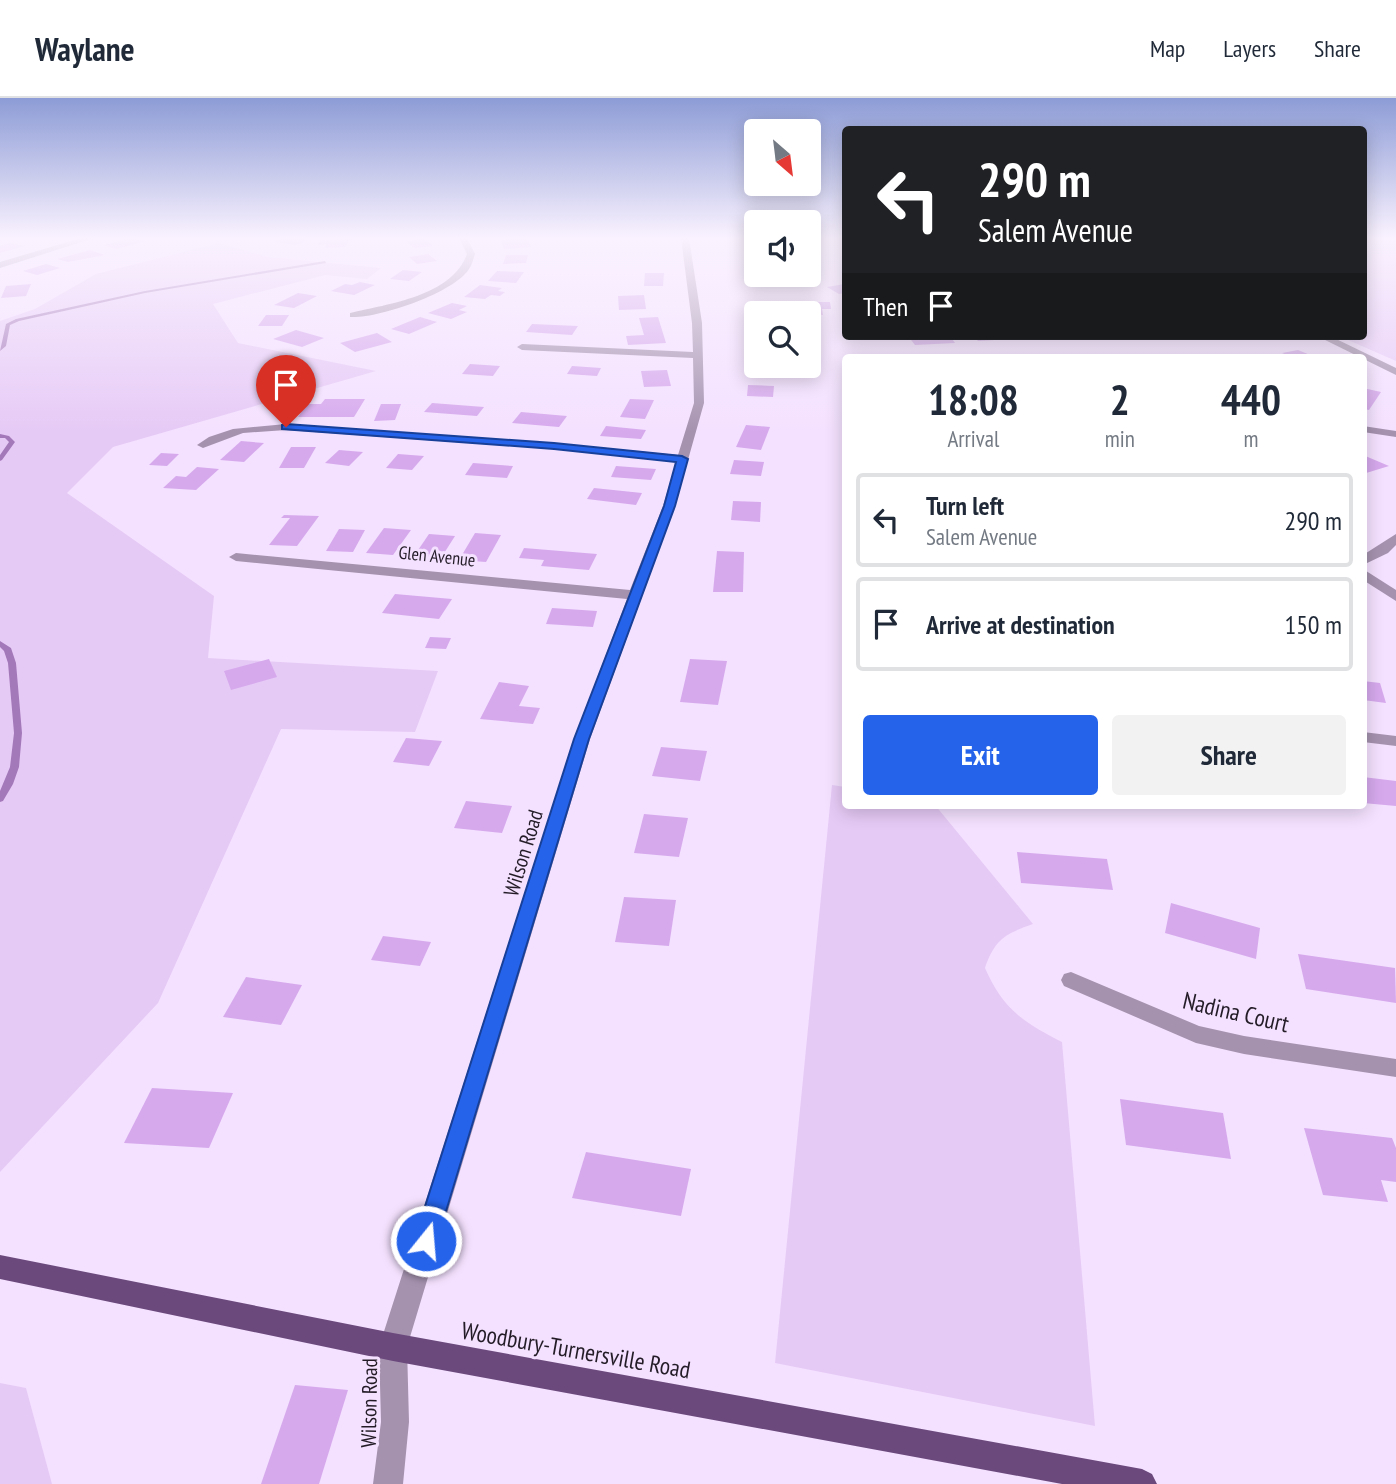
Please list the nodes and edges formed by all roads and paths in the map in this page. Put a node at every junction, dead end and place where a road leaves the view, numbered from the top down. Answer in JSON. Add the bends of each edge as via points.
{"nodes":[{"id":1,"x":405,"y":303,"type":"edge"},
{"id":2,"x":694,"y":303,"type":"edge"},
{"id":3,"x":353,"y":315,"type":"dead end"},
{"id":4,"x":1330,"y":340,"type":"edge"},
{"id":5,"x":522,"y":347,"type":"dead end"},
{"id":6,"x":1359,"y":354,"type":"edge"},
{"id":7,"x":698,"y":355,"type":"junction"},
{"id":8,"x":1367,"y":358,"type":"edge"},
{"id":9,"x":1396,"y":372,"type":"edge"},
{"id":10,"x":1367,"y":430,"type":"edge"},
{"id":11,"x":1396,"y":434,"type":"edge"},
{"id":12,"x":203,"y":445,"type":"dead end"},
{"id":13,"x":682,"y":459,"type":"junction"},
{"id":14,"x":1396,"y":538,"type":"edge"},
{"id":15,"x":236,"y":557,"type":"dead end"},
{"id":16,"x":1367,"y":559,"type":"edge"},
{"id":17,"x":1367,"y":576,"type":"edge"},
{"id":18,"x":634,"y":595,"type":"junction"},
{"id":19,"x":1396,"y":597,"type":"edge"},
{"id":20,"x":1367,"y":737,"type":"edge"},
{"id":21,"x":1396,"y":741,"type":"edge"},
{"id":22,"x":1071,"y":980,"type":"dead end"},
{"id":23,"x":1396,"y":1068,"type":"edge"},
{"id":24,"x":0,"y":1267,"type":"edge"},
{"id":25,"x":393,"y":1347,"type":"junction"},
{"id":26,"x":388,"y":1484,"type":"edge"},
{"id":27,"x":1142,"y":1484,"type":"edge"}],
"edges":[{"from":1,"to":3,"type":"street"},
{"from":2,"to":7,"type":"street","name":"Wilson Road"},
{"from":4,"to":6,"type":"street"},
{"from":5,"to":7,"type":"street"},
{"from":7,"to":13,"type":"street","name":"Wilson Road","via":[[699,403]]},
{"from":8,"to":9,"type":"street"},
{"from":10,"to":11,"type":"street"},
{"from":12,"to":13,"type":"street","via":[[246,427],[286,427]]},
{"from":13,"to":18,"type":"street","name":"Wilson Road"},
{"from":14,"to":16,"type":"street"},
{"from":15,"to":18,"type":"street","name":"Glen Avenue"},
{"from":17,"to":19,"type":"street"},
{"from":18,"to":25,"type":"street","name":"Wilson Road","via":[[582,739]]},
{"from":20,"to":21,"type":"street"},
{"from":22,"to":23,"type":"street","name":"Nadina Court","via":[[1196,1034]]},
{"from":24,"to":25,"type":"main road","name":"Woodbury-Turnersville Road"},
{"from":25,"to":26,"type":"street","name":"Wilson Road","via":[[395,1422]]},
{"from":25,"to":27,"type":"main road","name":"Woodbury-Turnersville Road"}]}
